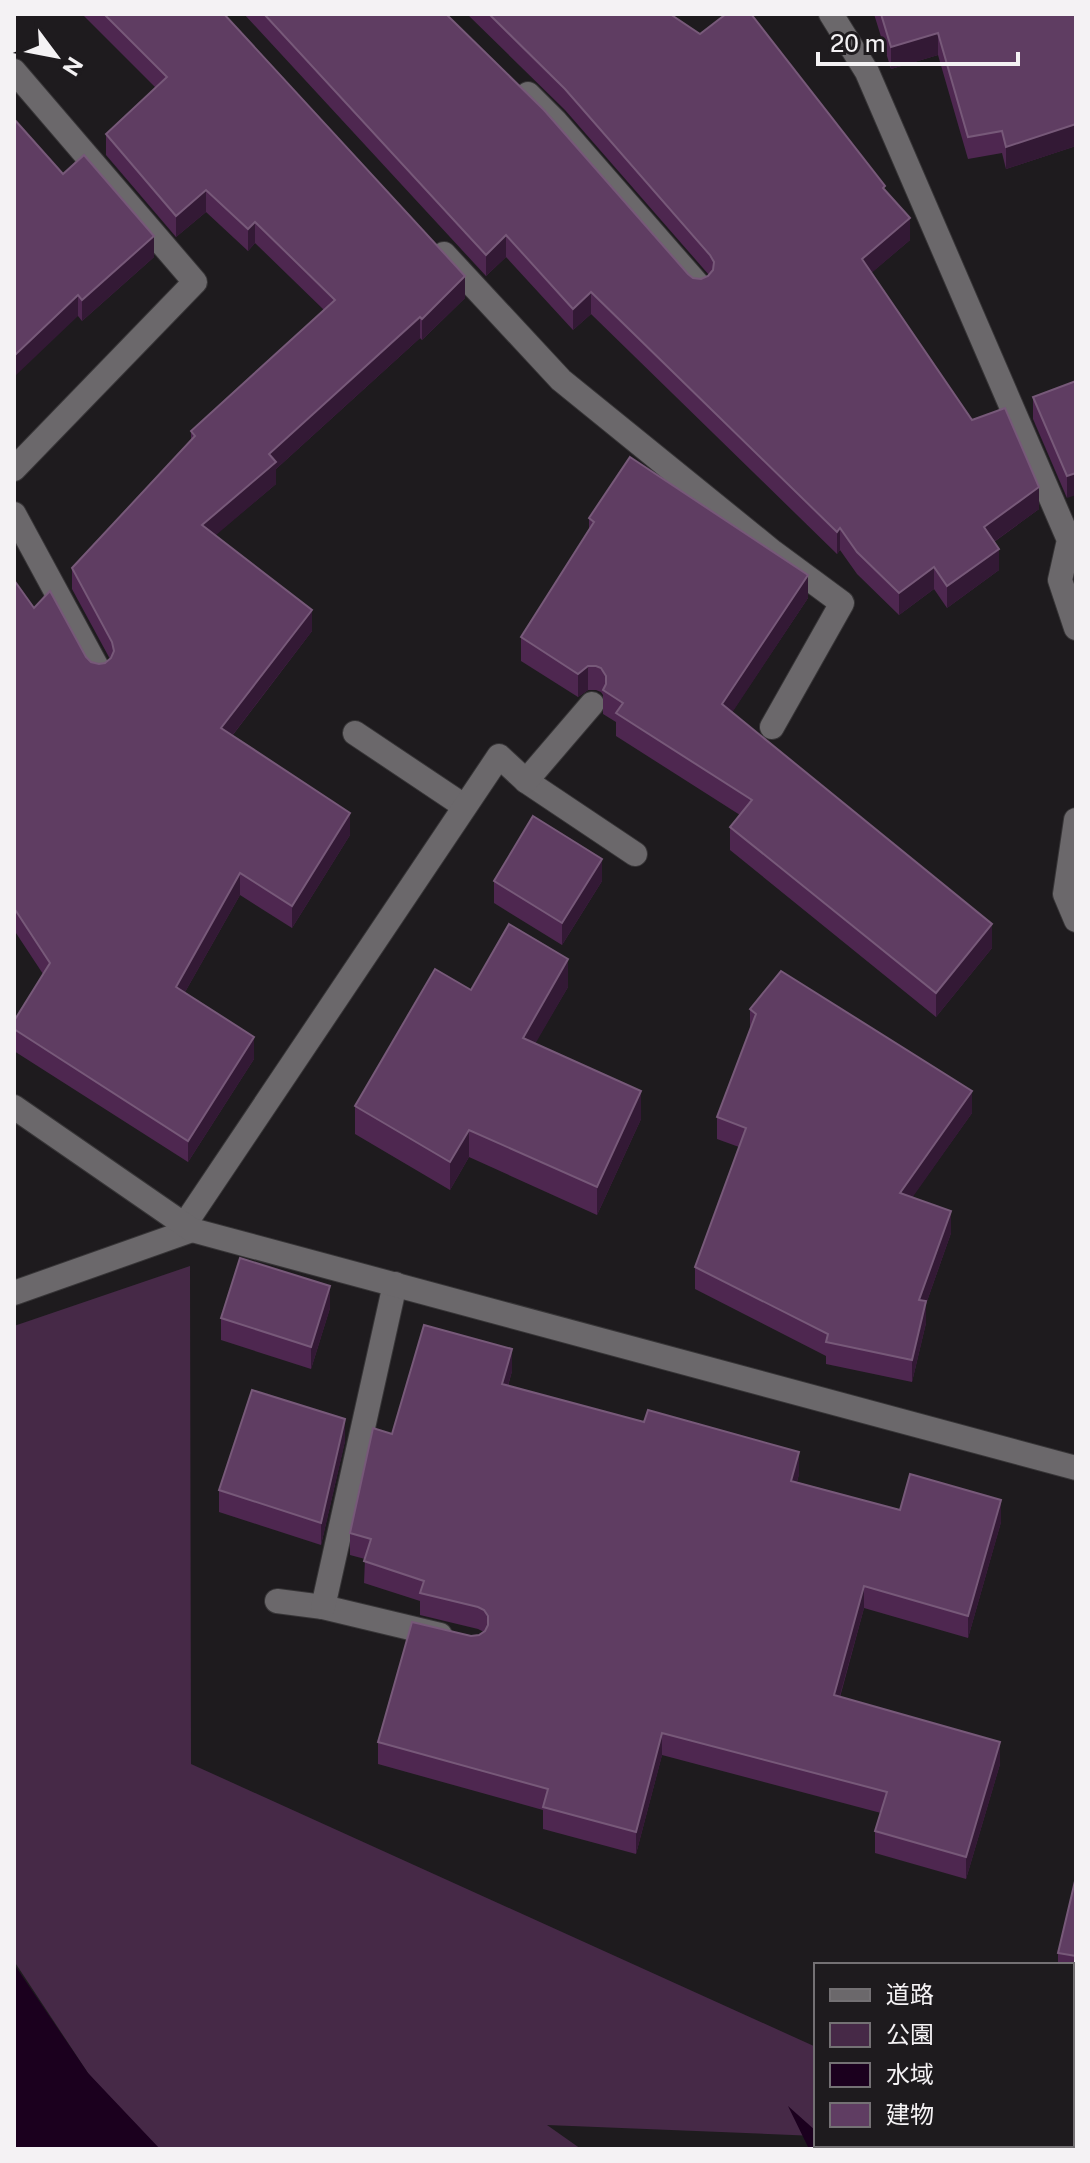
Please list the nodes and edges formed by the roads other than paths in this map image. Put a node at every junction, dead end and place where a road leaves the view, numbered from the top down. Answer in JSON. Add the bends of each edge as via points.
{"nodes":[{"id":1,"x":831,"y":14,"type":"edge"},
{"id":2,"x":14,"y":71,"type":"edge"},
{"id":3,"x":511,"y":78,"type":"edge"},
{"id":4,"x":432,"y":241,"type":"edge"},
{"id":5,"x":699,"y":286,"type":"edge"},
{"id":6,"x":14,"y":469,"type":"edge"},
{"id":7,"x":14,"y":514,"type":"edge"},
{"id":8,"x":1073,"y":539,"type":"edge"},
{"id":9,"x":1076,"y":628,"type":"edge"},
{"id":10,"x":99,"y":671,"type":"edge"},
{"id":11,"x":592,"y":704,"type":"dead end"},
{"id":12,"x":772,"y":727,"type":"dead end"},
{"id":13,"x":355,"y":733,"type":"dead end"},
{"id":14,"x":526,"y":781,"type":"junction"},
{"id":15,"x":464,"y":806,"type":"junction"},
{"id":16,"x":1076,"y":820,"type":"edge"},
{"id":17,"x":635,"y":854,"type":"dead end"},
{"id":18,"x":1076,"y":920,"type":"edge"},
{"id":19,"x":14,"y":1107,"type":"edge"},
{"id":20,"x":188,"y":1227,"type":"junction"},
{"id":21,"x":395,"y":1284,"type":"junction"},
{"id":22,"x":14,"y":1293,"type":"edge"},
{"id":23,"x":1076,"y":1468,"type":"edge"},
{"id":24,"x":277,"y":1601,"type":"dead end"},
{"id":25,"x":323,"y":1607,"type":"junction"},
{"id":26,"x":459,"y":1640,"type":"edge"}],
"edges":[{"from":1,"to":8,"type":"street","via":[[867,72]]},
{"from":2,"to":6,"type":"street","via":[[195,282]]},
{"from":3,"to":5,"type":"street"},
{"from":4,"to":12,"type":"street","via":[[561,380],[842,603]]},
{"from":7,"to":10,"type":"street"},
{"from":8,"to":9,"type":"street","via":[[1060,580]]},
{"from":11,"to":14,"type":"street"},
{"from":13,"to":15,"type":"street"},
{"from":14,"to":15,"type":"street","via":[[499,756]]},
{"from":14,"to":17,"type":"street"},
{"from":15,"to":20,"type":"street"},
{"from":16,"to":18,"type":"street","via":[[1065,894]]},
{"from":19,"to":20,"type":"street"},
{"from":20,"to":21,"type":"street"},
{"from":20,"to":22,"type":"street"},
{"from":21,"to":23,"type":"street"},
{"from":21,"to":25,"type":"street"},
{"from":24,"to":25,"type":"street"},
{"from":25,"to":26,"type":"street"}]}
